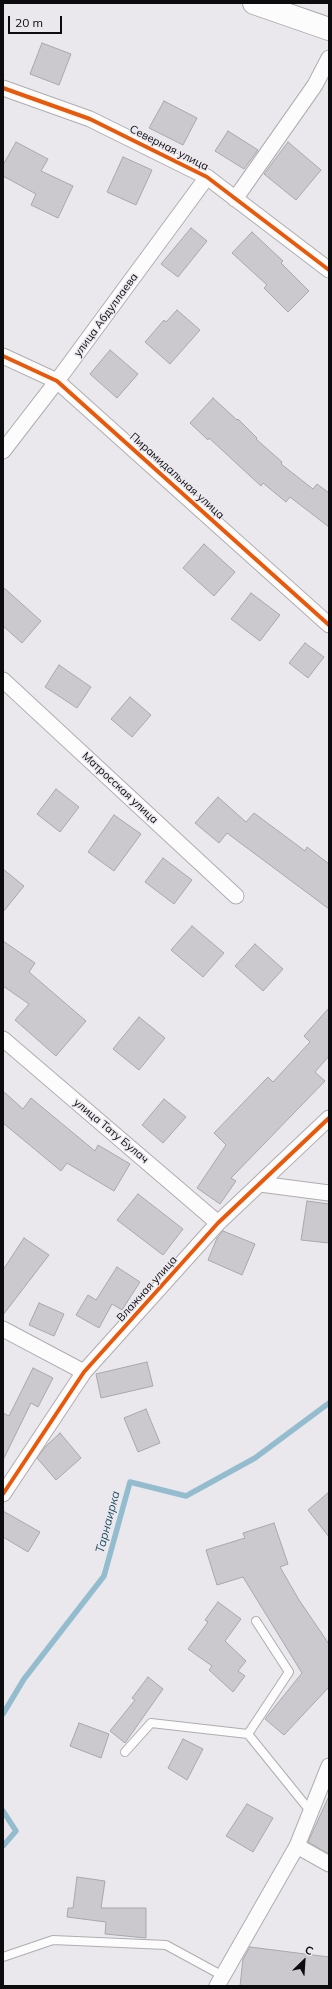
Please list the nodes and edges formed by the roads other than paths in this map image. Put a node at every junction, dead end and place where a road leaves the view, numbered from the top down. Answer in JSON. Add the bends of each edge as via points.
{"nodes":[{"id":1,"x":254,"y":3,"type":"edge"},
{"id":2,"x":329,"y":29,"type":"edge"},
{"id":3,"x":329,"y":58,"type":"edge"},
{"id":4,"x":3,"y":88,"type":"edge"},
{"id":5,"x":207,"y":177,"type":"junction"},
{"id":6,"x":235,"y":199,"type":"junction"},
{"id":7,"x":329,"y":270,"type":"edge"},
{"id":8,"x":3,"y":356,"type":"edge"},
{"id":9,"x":57,"y":381,"type":"junction"},
{"id":10,"x":3,"y":451,"type":"edge"},
{"id":11,"x":329,"y":625,"type":"edge"},
{"id":12,"x":3,"y":680,"type":"edge"},
{"id":13,"x":236,"y":896,"type":"dead end"},
{"id":14,"x":3,"y":1040,"type":"edge"},
{"id":15,"x":329,"y":1118,"type":"edge"},
{"id":16,"x":260,"y":1184,"type":"junction"},
{"id":17,"x":329,"y":1194,"type":"edge"},
{"id":18,"x":218,"y":1223,"type":"junction"},
{"id":19,"x":3,"y":1329,"type":"edge"},
{"id":20,"x":84,"y":1372,"type":"junction"},
{"id":21,"x":3,"y":1494,"type":"edge"},
{"id":22,"x":256,"y":1621,"type":"dead end"},
{"id":23,"x":248,"y":1734,"type":"junction"},
{"id":24,"x":125,"y":1752,"type":"dead end"},
{"id":25,"x":329,"y":1766,"type":"edge"},
{"id":26,"x":311,"y":1812,"type":"junction"},
{"id":27,"x":297,"y":1846,"type":"junction"},
{"id":28,"x":329,"y":1864,"type":"edge"},
{"id":29,"x":3,"y":1957,"type":"edge"},
{"id":30,"x":220,"y":1981,"type":"edge"}],
"edges":[{"from":1,"to":2,"type":"main road"},
{"from":3,"to":6,"type":"street","via":[[315,85]]},
{"from":4,"to":5,"type":"street","name":"Северная улица","via":[[90,119]]},
{"from":5,"to":6,"type":"street","name":"Северная улица"},
{"from":5,"to":9,"type":"street","name":"улица Абдуллаева"},
{"from":6,"to":7,"type":"street","name":"Северная улица"},
{"from":8,"to":9,"type":"street","name":"Пирамидальная улица"},
{"from":9,"to":10,"type":"street","name":"улица Абдуллаева"},
{"from":9,"to":11,"type":"street","name":"Пирамидальная улица"},
{"from":12,"to":13,"type":"street","name":"Матросская улица"},
{"from":14,"to":18,"type":"street","name":"улица Тату Булач"},
{"from":15,"to":16,"type":"street","name":"Влажная улица"},
{"from":16,"to":17,"type":"street"},
{"from":16,"to":18,"type":"street","name":"Влажная улица"},
{"from":18,"to":20,"type":"street","name":"Влажная улица"},
{"from":19,"to":20,"type":"street"},
{"from":20,"to":21,"type":"street","name":"Влажная улица"},
{"from":22,"to":23,"type":"lane","via":[[289,1672]]},
{"from":23,"to":24,"type":"lane","via":[[151,1723]]},
{"from":23,"to":26,"type":"lane"},
{"from":25,"to":26,"type":"street"},
{"from":26,"to":27,"type":"street"},
{"from":27,"to":28,"type":"street"},
{"from":27,"to":30,"type":"street"},
{"from":29,"to":30,"type":"lane","via":[[53,1940],[166,1945]]}]}
